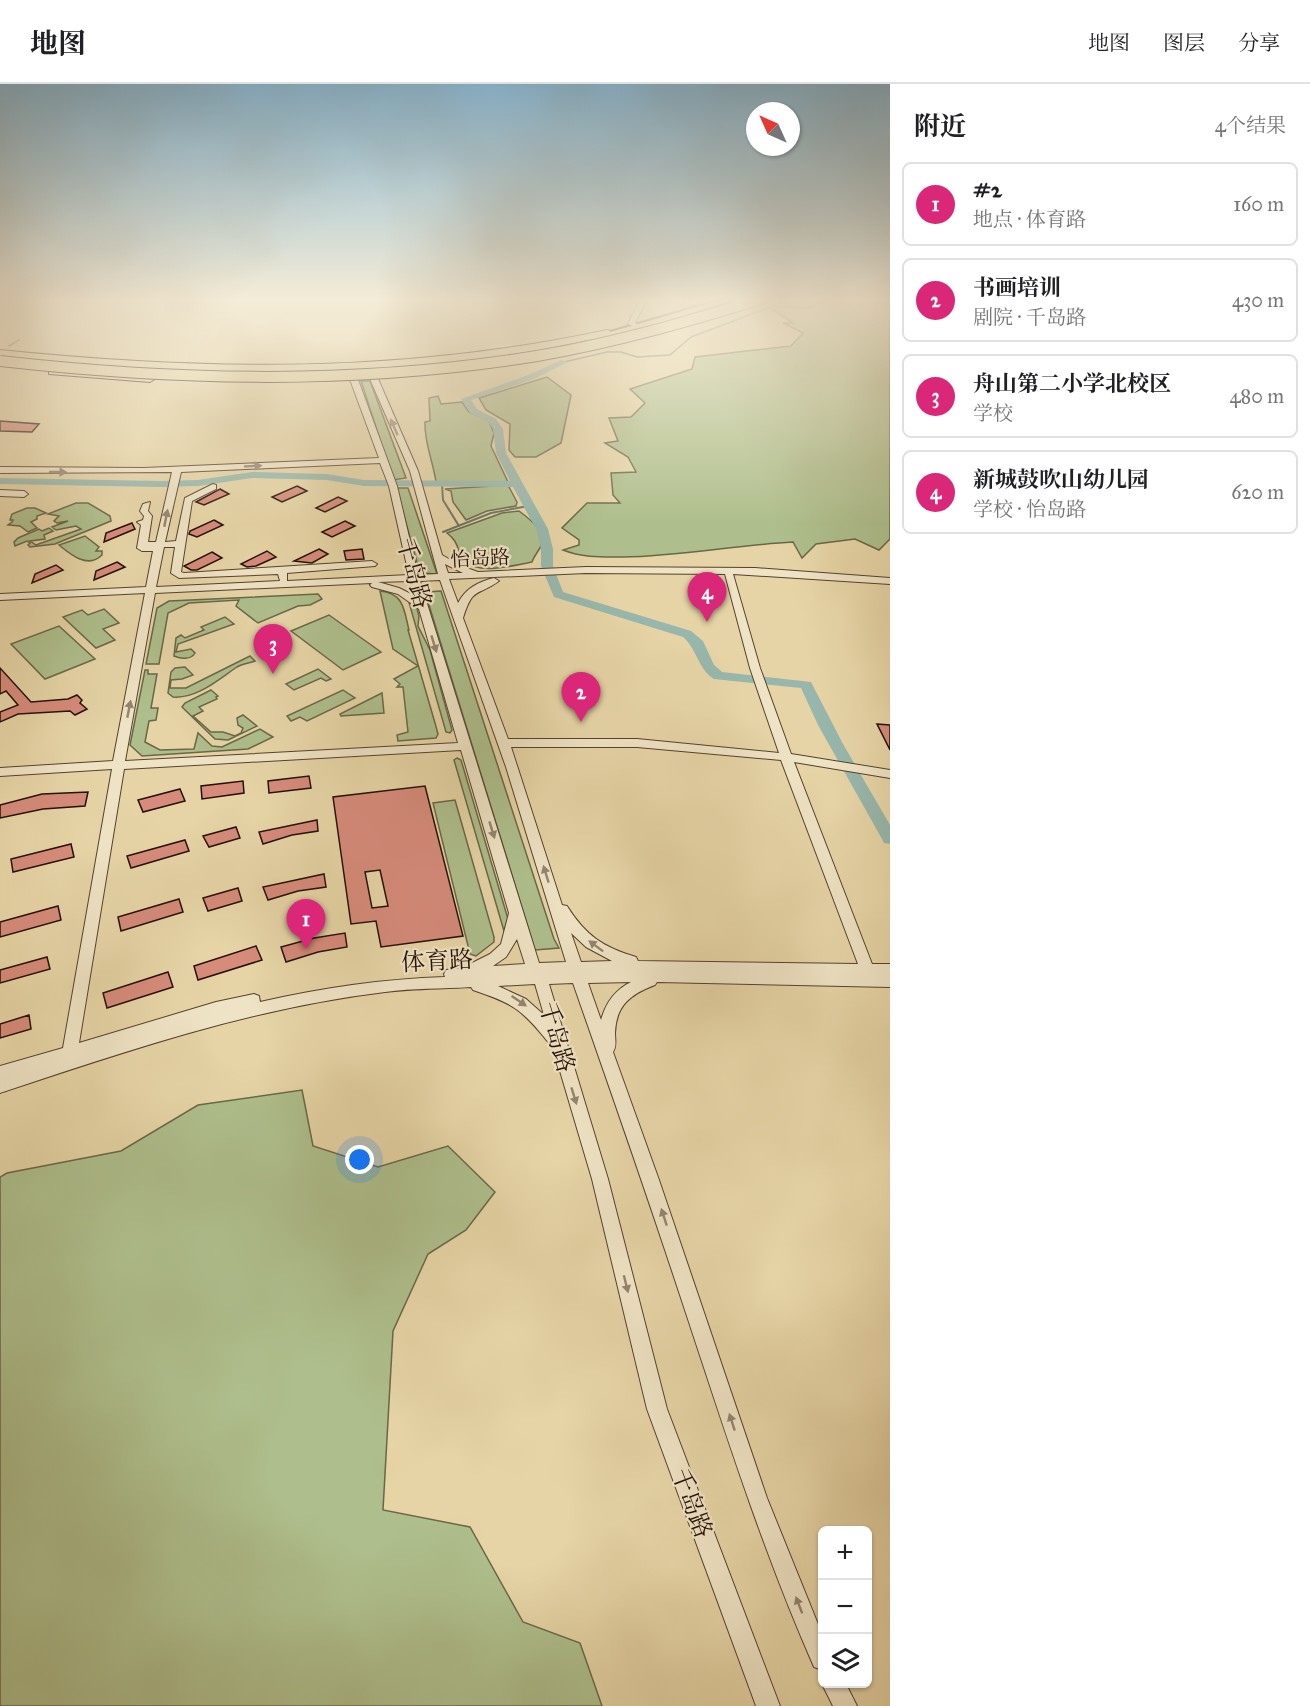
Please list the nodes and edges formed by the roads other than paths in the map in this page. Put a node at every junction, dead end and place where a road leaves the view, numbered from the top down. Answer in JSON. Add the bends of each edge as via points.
{"nodes":[{"id":1,"x":85,"y":374,"type":"edge"},
{"id":2,"x":114,"y":374,"type":"edge"},
{"id":3,"x":122,"y":374,"type":"edge"},
{"id":4,"x":321,"y":374,"type":"edge"},
{"id":5,"x":326,"y":374,"type":"edge"},
{"id":6,"x":352,"y":374,"type":"edge"},
{"id":7,"x":353,"y":374,"type":"edge"},
{"id":8,"x":372,"y":374,"type":"edge"},
{"id":9,"x":383,"y":460,"type":"junction"},
{"id":10,"x":0,"y":470,"type":"edge"},
{"id":11,"x":174,"y":479,"type":"junction"},
{"id":12,"x":213,"y":488,"type":"dead end"},
{"id":13,"x":0,"y":493,"type":"edge"},
{"id":14,"x":24,"y":494,"type":"dead end"},
{"id":15,"x":147,"y":504,"type":"dead end"},
{"id":16,"x":196,"y":517,"type":"dead end"},
{"id":17,"x":184,"y":522,"type":"junction"},
{"id":18,"x":180,"y":544,"type":"junction"},
{"id":19,"x":160,"y":546,"type":"junction"},
{"id":20,"x":142,"y":547,"type":"junction"},
{"id":21,"x":408,"y":552,"type":"junction"},
{"id":22,"x":134,"y":556,"type":"dead end"},
{"id":23,"x":438,"y":556,"type":"junction"},
{"id":24,"x":372,"y":564,"type":"dead end"},
{"id":25,"x":282,"y":571,"type":"junction"},
{"id":26,"x":564,"y":574,"type":"junction"},
{"id":27,"x":729,"y":575,"type":"junction"},
{"id":28,"x":491,"y":576,"type":"junction"},
{"id":29,"x":532,"y":576,"type":"junction"},
{"id":30,"x":415,"y":580,"type":"junction"},
{"id":31,"x":445,"y":580,"type":"junction"},
{"id":32,"x":504,"y":580,"type":"junction"},
{"id":33,"x":890,"y":581,"type":"edge"},
{"id":34,"x":371,"y":582,"type":"junction"},
{"id":35,"x":285,"y":584,"type":"junction"},
{"id":36,"x":890,"y":586,"type":"edge"},
{"id":37,"x":151,"y":591,"type":"junction"},
{"id":38,"x":0,"y":599,"type":"edge"},
{"id":39,"x":423,"y":608,"type":"junction"},
{"id":40,"x":459,"y":616,"type":"junction"},
{"id":41,"x":503,"y":743,"type":"junction"},
{"id":42,"x":466,"y":746,"type":"junction"},
{"id":43,"x":786,"y":757,"type":"junction"},
{"id":44,"x":118,"y":767,"type":"junction"},
{"id":45,"x":0,"y":772,"type":"edge"},
{"id":46,"x":888,"y":774,"type":"edge"},
{"id":47,"x":554,"y":898,"type":"junction"},
{"id":48,"x":516,"y":910,"type":"junction"},
{"id":49,"x":693,"y":966,"type":"junction"},
{"id":50,"x":890,"y":970,"type":"edge"},
{"id":51,"x":577,"y":972,"type":"junction"},
{"id":52,"x":537,"y":973,"type":"junction"},
{"id":53,"x":870,"y":975,"type":"junction"},
{"id":54,"x":466,"y":977,"type":"junction"},
{"id":55,"x":661,"y":977,"type":"junction"},
{"id":56,"x":890,"y":981,"type":"edge"},
{"id":57,"x":558,"y":1044,"type":"junction"},
{"id":58,"x":69,"y":1057,"type":"junction"},
{"id":59,"x":610,"y":1061,"type":"junction"},
{"id":60,"x":0,"y":1073,"type":"edge"},
{"id":61,"x":0,"y":1086,"type":"edge"},
{"id":62,"x":818,"y":1650,"type":"edge"},
{"id":63,"x":836,"y":1688,"type":"edge"},
{"id":64,"x":768,"y":1706,"type":"edge"},
{"id":65,"x":845,"y":1706,"type":"edge"}],
"edges":[{"from":1,"to":5,"type":"highway","bridge":true,"via":[[259,381]]},
{"from":2,"to":7,"type":"highway","bridge":true,"via":[[272,377]]},
{"from":3,"to":4,"type":"main road","via":[[263,379]]},
{"from":6,"to":9,"type":"street","name":"千岛路"},
{"from":23,"to":8,"type":"street","name":"千岛路","one_way":true,"via":[[414,471]]},
{"from":11,"to":9,"type":"street","one_way":true},
{"from":9,"to":21,"type":"street","name":"千岛路"},
{"from":10,"to":11,"type":"street","one_way":true},
{"from":19,"to":11,"type":"street","one_way":true},
{"from":12,"to":17,"type":"street","via":[[188,500]]},
{"from":13,"to":14,"type":"street"},
{"from":15,"to":20,"type":"street"},
{"from":16,"to":17,"type":"street"},
{"from":17,"to":18,"type":"street"},
{"from":18,"to":19,"type":"street"},
{"from":18,"to":25,"type":"street","via":[[176,573],[182,576]]},
{"from":19,"to":20,"type":"street"},
{"from":19,"to":37,"type":"street"},
{"from":20,"to":22,"type":"street","via":[[141,554]]},
{"from":21,"to":30,"type":"street","name":"千岛路"},
{"from":21,"to":34,"type":"street","via":[[405,564],[397,572]]},
{"from":23,"to":28,"type":"street","via":[[458,568]]},
{"from":23,"to":31,"type":"street","name":"千岛路"},
{"from":24,"to":25,"type":"street"},
{"from":25,"to":35,"type":"street"},
{"from":26,"to":27,"type":"street"},
{"from":26,"to":29,"type":"street"},
{"from":26,"to":33,"type":"street","via":[[745,571]]},
{"from":27,"to":36,"type":"street"},
{"from":27,"to":43,"type":"street"},
{"from":28,"to":29,"type":"street","name":"怡岛路"},
{"from":28,"to":31,"type":"street","name":"怡岛路"},
{"from":29,"to":32,"type":"street"},
{"from":30,"to":31,"type":"street"},
{"from":30,"to":34,"type":"street"},
{"from":30,"to":39,"type":"street","name":"千岛路"},
{"from":31,"to":32,"type":"street"},
{"from":31,"to":40,"type":"street","name":"千岛路"},
{"from":32,"to":40,"type":"street","via":[[469,591]]},
{"from":34,"to":35,"type":"street"},
{"from":34,"to":37,"type":"street"},
{"from":34,"to":39,"type":"street","via":[[398,591]]},
{"from":35,"to":37,"type":"street"},
{"from":37,"to":38,"type":"street"},
{"from":44,"to":37,"type":"street","one_way":true},
{"from":39,"to":42,"type":"street","name":"千岛路","one_way":true},
{"from":40,"to":41,"type":"street","name":"千岛路"},
{"from":41,"to":43,"type":"street","via":[[637,743]]},
{"from":47,"to":41,"type":"street","name":"千岛路","one_way":true},
{"from":42,"to":44,"type":"street"},
{"from":42,"to":48,"type":"street","name":"千岛路","one_way":true},
{"from":43,"to":46,"type":"street"},
{"from":43,"to":53,"type":"street"},
{"from":44,"to":45,"type":"street"},
{"from":44,"to":58,"type":"street"},
{"from":49,"to":47,"type":"street","one_way":true,"via":[[620,960],[609,955],[570,923]]},
{"from":47,"to":51,"type":"street","name":"千岛路"},
{"from":48,"to":52,"type":"street","name":"千岛路"},
{"from":48,"to":54,"type":"street","via":[[510,944]]},
{"from":49,"to":51,"type":"street","name":"体育路"},
{"from":49,"to":53,"type":"street","name":"体育路"},
{"from":50,"to":53,"type":"street","name":"体育路"},
{"from":51,"to":52,"type":"street","name":"体育路"},
{"from":51,"to":55,"type":"street","name":"体育路"},
{"from":51,"to":59,"type":"street","name":"千岛路"},
{"from":52,"to":54,"type":"street","name":"体育路"},
{"from":52,"to":57,"type":"street","name":"千岛路"},
{"from":53,"to":55,"type":"street","name":"体育路"},
{"from":53,"to":56,"type":"street","name":"体育路"},
{"from":54,"to":57,"type":"street","one_way":true,"via":[[515,997]]},
{"from":54,"to":58,"type":"street","name":"体育路","via":[[277,1005]]},
{"from":55,"to":59,"type":"street","via":[[634,986],[621,994],[613,1006],[608,1020]]},
{"from":57,"to":64,"type":"street","name":"千岛路","one_way":true,"via":[[600,1179],[657,1408]]},
{"from":58,"to":60,"type":"street","name":"体育路"},
{"from":58,"to":61,"type":"street","name":"体育路"},
{"from":62,"to":59,"type":"street","name":"千岛路","one_way":true,"via":[[757,1498]]},
{"from":63,"to":65,"type":"street"}]}
